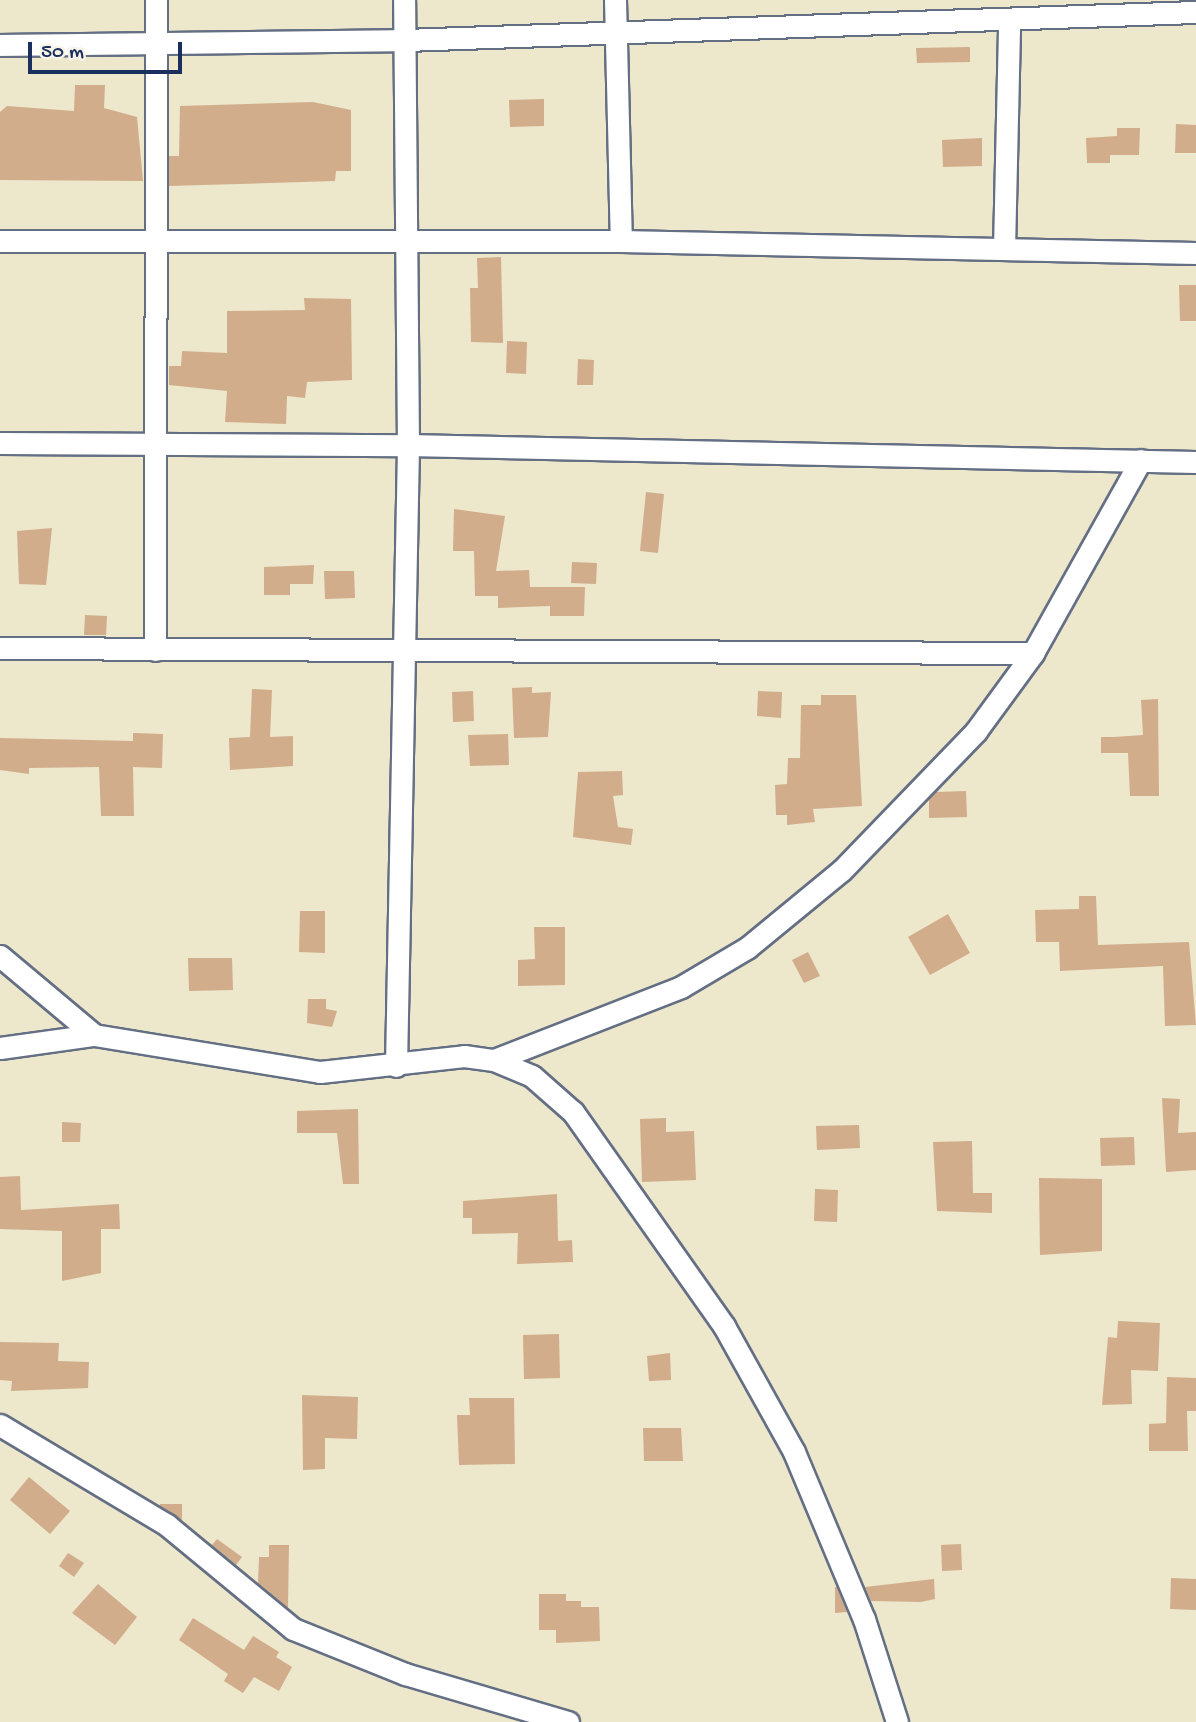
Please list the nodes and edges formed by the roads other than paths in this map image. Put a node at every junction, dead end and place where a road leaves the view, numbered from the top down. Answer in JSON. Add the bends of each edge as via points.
{"nodes":[{"id":1,"x":156,"y":0,"type":"edge"},
{"id":2,"x":404,"y":0,"type":"edge"},
{"id":3,"x":615,"y":0,"type":"edge"},
{"id":4,"x":959,"y":0,"type":"edge"},
{"id":5,"x":1196,"y":12,"type":"edge"},
{"id":6,"x":1009,"y":20,"type":"junction"},
{"id":7,"x":960,"y":22,"type":"junction"},
{"id":8,"x":616,"y":33,"type":"junction"},
{"id":9,"x":405,"y":40,"type":"junction"},
{"id":10,"x":156,"y":43,"type":"junction"},
{"id":11,"x":0,"y":45,"type":"edge"},
{"id":12,"x":0,"y":241,"type":"edge"},
{"id":13,"x":621,"y":241,"type":"junction"},
{"id":14,"x":406,"y":242,"type":"junction"},
{"id":15,"x":157,"y":244,"type":"junction"},
{"id":16,"x":1004,"y":249,"type":"junction"},
{"id":17,"x":1196,"y":253,"type":"edge"},
{"id":18,"x":0,"y":443,"type":"edge"},
{"id":19,"x":408,"y":445,"type":"junction"},
{"id":20,"x":158,"y":446,"type":"junction"},
{"id":21,"x":1141,"y":460,"type":"junction"},
{"id":22,"x":1196,"y":462,"type":"edge"},
{"id":23,"x":0,"y":648,"type":"edge"},
{"id":24,"x":155,"y":650,"type":"junction"},
{"id":25,"x":404,"y":652,"type":"junction"},
{"id":26,"x":1034,"y":653,"type":"junction"},
{"id":27,"x":0,"y":956,"type":"edge"},
{"id":28,"x":93,"y":1035,"type":"junction"},
{"id":29,"x":0,"y":1048,"type":"edge"},
{"id":30,"x":495,"y":1060,"type":"junction"},
{"id":31,"x":396,"y":1066,"type":"junction"},
{"id":32,"x":0,"y":1425,"type":"edge"},
{"id":33,"x":568,"y":1722,"type":"edge"},
{"id":34,"x":897,"y":1722,"type":"edge"}],
"edges":[{"from":1,"to":10,"type":"street"},
{"from":2,"to":9,"type":"street"},
{"from":3,"to":8,"type":"street"},
{"from":4,"to":7,"type":"street"},
{"from":5,"to":6,"type":"street"},
{"from":6,"to":7,"type":"street"},
{"from":6,"to":16,"type":"street"},
{"from":7,"to":8,"type":"street"},
{"from":8,"to":9,"type":"street"},
{"from":8,"to":13,"type":"street"},
{"from":9,"to":10,"type":"street"},
{"from":9,"to":14,"type":"street"},
{"from":10,"to":11,"type":"street"},
{"from":10,"to":15,"type":"street"},
{"from":12,"to":15,"type":"street"},
{"from":13,"to":14,"type":"street"},
{"from":13,"to":16,"type":"street"},
{"from":14,"to":15,"type":"street"},
{"from":14,"to":19,"type":"street"},
{"from":15,"to":20,"type":"street"},
{"from":16,"to":17,"type":"street"},
{"from":18,"to":20,"type":"street"},
{"from":19,"to":20,"type":"street"},
{"from":19,"to":21,"type":"street"},
{"from":19,"to":25,"type":"street"},
{"from":20,"to":24,"type":"street"},
{"from":21,"to":22,"type":"street"},
{"from":21,"to":26,"type":"street"},
{"from":23,"to":24,"type":"street"},
{"from":24,"to":25,"type":"street"},
{"from":25,"to":26,"type":"street"},
{"from":25,"to":31,"type":"street"},
{"from":26,"to":30,"type":"street","via":[[910,804],[747,948],[681,987]]},
{"from":27,"to":28,"type":"street"},
{"from":28,"to":29,"type":"street"},
{"from":28,"to":31,"type":"street","via":[[320,1072]]},
{"from":30,"to":31,"type":"street","via":[[464,1056]]},
{"from":30,"to":34,"type":"street","via":[[532,1076],[573,1112],[724,1326],[794,1452],[864,1619]]},
{"from":32,"to":33,"type":"street","via":[[167,1525],[293,1629],[405,1674]]}]}
